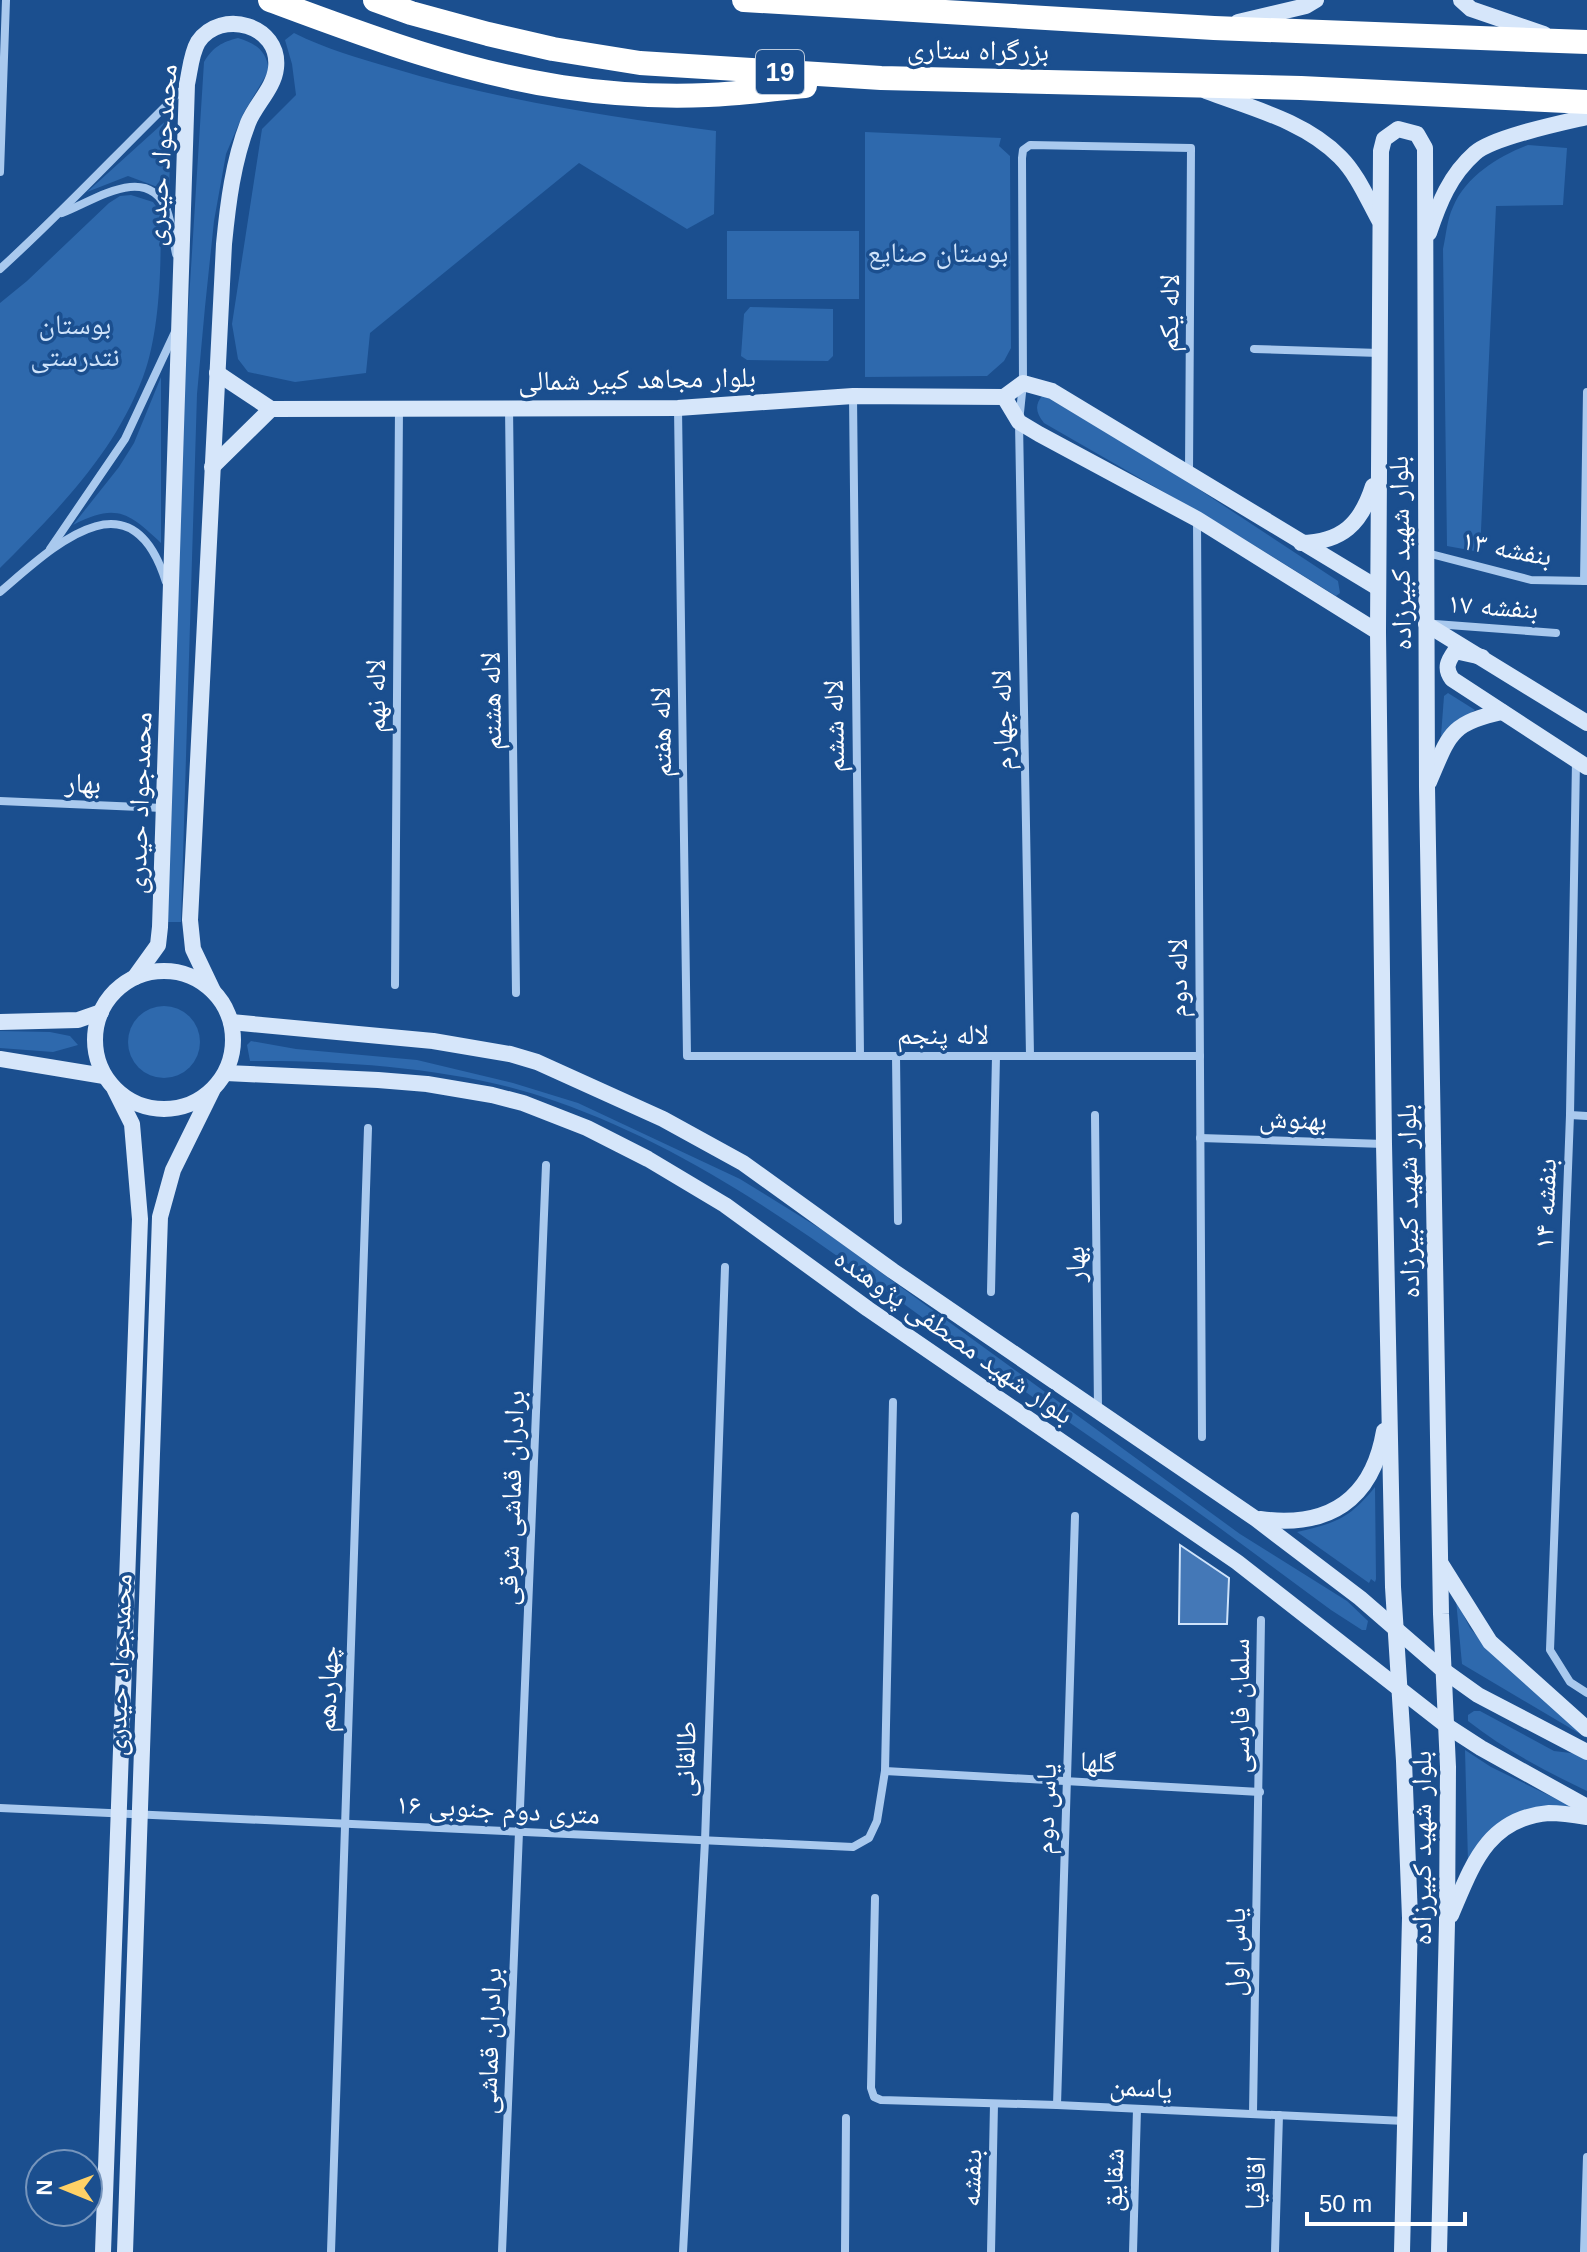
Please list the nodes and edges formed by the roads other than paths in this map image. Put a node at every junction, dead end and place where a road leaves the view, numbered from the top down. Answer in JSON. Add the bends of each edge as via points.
{"nodes":[{"id":1,"x":270,"y":0,"type":"edge"},
{"id":2,"x":375,"y":0,"type":"edge"},
{"id":3,"x":1316,"y":0,"type":"edge"},
{"id":4,"x":1461,"y":0,"type":"edge"},
{"id":5,"x":757,"y":1,"type":"edge"},
{"id":6,"x":4,"y":3,"type":"edge"},
{"id":7,"x":1214,"y":28,"type":"junction"},
{"id":8,"x":1560,"y":41,"type":"junction"},
{"id":9,"x":1587,"y":42,"type":"edge"},
{"id":10,"x":881,"y":78,"type":"junction"},
{"id":11,"x":187,"y":84,"type":"junction"},
{"id":12,"x":1194,"y":86,"type":"junction"},
{"id":13,"x":1587,"y":102,"type":"edge"},
{"id":14,"x":1587,"y":117,"type":"edge"},
{"id":15,"x":1193,"y":153,"type":"joint"},
{"id":16,"x":0,"y":172,"type":"edge"},
{"id":17,"x":61,"y":213,"type":"junction"},
{"id":18,"x":1380,"y":221,"type":"junction"},
{"id":19,"x":1424,"y":246,"type":"junction"},
{"id":20,"x":0,"y":269,"type":"edge"},
{"id":21,"x":180,"y":275,"type":"junction"},
{"id":22,"x":178,"y":324,"type":"junction"},
{"id":23,"x":1254,"y":349,"type":"dead end"},
{"id":24,"x":1379,"y":353,"type":"junction"},
{"id":25,"x":217,"y":373,"type":"junction"},
{"id":26,"x":1023,"y":383,"type":"junction"},
{"id":27,"x":1587,"y":392,"type":"edge"},
{"id":28,"x":853,"y":396,"type":"junction"},
{"id":29,"x":1004,"y":397,"type":"junction"},
{"id":30,"x":399,"y":407,"type":"junction"},
{"id":31,"x":509,"y":407,"type":"junction"},
{"id":32,"x":678,"y":408,"type":"junction"},
{"id":33,"x":271,"y":409,"type":"junction"},
{"id":34,"x":1019,"y":422,"type":"junction"},
{"id":35,"x":212,"y":467,"type":"junction"},
{"id":36,"x":1379,"y":470,"type":"junction"},
{"id":37,"x":1189,"y":474,"type":"junction"},
{"id":38,"x":1197,"y":519,"type":"junction"},
{"id":39,"x":1300,"y":543,"type":"junction"},
{"id":40,"x":50,"y":549,"type":"junction"},
{"id":41,"x":1425,"y":553,"type":"junction"},
{"id":42,"x":1585,"y":581,"type":"edge"},
{"id":43,"x":1378,"y":588,"type":"junction"},
{"id":44,"x":0,"y":592,"type":"edge"},
{"id":45,"x":171,"y":599,"type":"junction"},
{"id":46,"x":1426,"y":624,"type":"junction"},
{"id":47,"x":1378,"y":632,"type":"junction"},
{"id":48,"x":1556,"y":633,"type":"dead end"},
{"id":49,"x":1482,"y":657,"type":"junction"},
{"id":50,"x":1502,"y":712,"type":"junction"},
{"id":51,"x":1587,"y":723,"type":"edge"},
{"id":52,"x":1581,"y":764,"type":"edge"},
{"id":53,"x":1427,"y":787,"type":"junction"},
{"id":54,"x":0,"y":801,"type":"edge"},
{"id":55,"x":164,"y":808,"type":"junction"},
{"id":56,"x":135,"y":977,"type":"junction"},
{"id":57,"x":395,"y":985,"type":"dead end"},
{"id":58,"x":213,"y":991,"type":"junction"},
{"id":59,"x":516,"y":993,"type":"dead end"},
{"id":60,"x":101,"y":1012,"type":"junction"},
{"id":61,"x":0,"y":1022,"type":"edge"},
{"id":62,"x":231,"y":1022,"type":"junction"},
{"id":63,"x":687,"y":1056,"type":"joint"},
{"id":64,"x":860,"y":1056,"type":"junction"},
{"id":65,"x":896,"y":1056,"type":"junction"},
{"id":66,"x":996,"y":1056,"type":"junction"},
{"id":67,"x":1030,"y":1056,"type":"junction"},
{"id":68,"x":1200,"y":1056,"type":"junction"},
{"id":69,"x":0,"y":1059,"type":"edge"},
{"id":70,"x":226,"y":1073,"type":"junction"},
{"id":71,"x":104,"y":1076,"type":"junction"},
{"id":72,"x":115,"y":1090,"type":"junction"},
{"id":73,"x":212,"y":1091,"type":"junction"},
{"id":74,"x":1095,"y":1115,"type":"dead end"},
{"id":75,"x":1570,"y":1115,"type":"junction"},
{"id":76,"x":1587,"y":1116,"type":"edge"},
{"id":77,"x":368,"y":1128,"type":"dead end"},
{"id":78,"x":1200,"y":1138,"type":"junction"},
{"id":79,"x":1384,"y":1144,"type":"junction"},
{"id":80,"x":546,"y":1165,"type":"dead end"},
{"id":81,"x":898,"y":1221,"type":"dead end"},
{"id":82,"x":725,"y":1267,"type":"dead end"},
{"id":83,"x":991,"y":1292,"type":"dead end"},
{"id":84,"x":1389,"y":1398,"type":"junction"},
{"id":85,"x":893,"y":1402,"type":"dead end"},
{"id":86,"x":1099,"y":1414,"type":"junction"},
{"id":87,"x":1202,"y":1437,"type":"dead end"},
{"id":88,"x":1075,"y":1516,"type":"dead end"},
{"id":89,"x":1256,"y":1519,"type":"junction"},
{"id":90,"x":1440,"y":1564,"type":"junction"},
{"id":91,"x":1261,"y":1620,"type":"dead end"},
{"id":92,"x":1396,"y":1628,"type":"junction"},
{"id":93,"x":1443,"y":1670,"type":"junction"},
{"id":94,"x":1400,"y":1689,"type":"junction"},
{"id":95,"x":1587,"y":1693,"type":"edge"},
{"id":96,"x":1447,"y":1726,"type":"junction"},
{"id":97,"x":1587,"y":1729,"type":"edge"},
{"id":98,"x":1587,"y":1752,"type":"edge"},
{"id":99,"x":885,"y":1771,"type":"junction"},
{"id":100,"x":1068,"y":1783,"type":"junction"},
{"id":101,"x":1260,"y":1792,"type":"junction"},
{"id":102,"x":1587,"y":1807,"type":"edge"},
{"id":103,"x":0,"y":1808,"type":"edge"},
{"id":104,"x":119,"y":1814,"type":"junction"},
{"id":105,"x":140,"y":1815,"type":"junction"},
{"id":106,"x":1587,"y":1817,"type":"edge"},
{"id":107,"x":345,"y":1825,"type":"junction"},
{"id":108,"x":520,"y":1832,"type":"junction"},
{"id":109,"x":705,"y":1841,"type":"junction"},
{"id":110,"x":875,"y":1898,"type":"dead end"},
{"id":111,"x":1447,"y":1923,"type":"junction"},
{"id":112,"x":994,"y":2104,"type":"junction"},
{"id":113,"x":1057,"y":2105,"type":"junction"},
{"id":114,"x":1137,"y":2109,"type":"junction"},
{"id":115,"x":1253,"y":2113,"type":"junction"},
{"id":116,"x":1279,"y":2115,"type":"junction"},
{"id":117,"x":846,"y":2118,"type":"dead end"},
{"id":118,"x":1406,"y":2121,"type":"junction"},
{"id":119,"x":1587,"y":2157,"type":"edge"},
{"id":120,"x":103,"y":2252,"type":"edge"},
{"id":121,"x":125,"y":2252,"type":"edge"},
{"id":122,"x":331,"y":2252,"type":"edge"},
{"id":123,"x":502,"y":2252,"type":"edge"},
{"id":124,"x":683,"y":2252,"type":"edge"},
{"id":125,"x":845,"y":2252,"type":"edge"},
{"id":126,"x":991,"y":2252,"type":"edge"},
{"id":127,"x":1133,"y":2252,"type":"edge"},
{"id":128,"x":1275,"y":2252,"type":"edge"},
{"id":129,"x":1402,"y":2252,"type":"edge"},
{"id":130,"x":1439,"y":2252,"type":"edge"},
{"id":131,"x":1584,"y":2252,"type":"edge"}],
"edges":[{"from":1,"to":10,"type":"highway","via":[[390,44],[562,87],[708,95]]},
{"from":2,"to":10,"type":"highway","name":"بزرگراه ستاری","number":"19","via":[[501,37],[640,63]]},
{"from":3,"to":7,"type":"main road"},
{"from":4,"to":8,"type":"main road","via":[[1471,9]]},
{"from":5,"to":7,"type":"highway","name":"بزرگراه ستاری"},
{"from":6,"to":16,"type":"street"},
{"from":7,"to":8,"type":"highway","name":"بزرگراه ستاری"},
{"from":8,"to":9,"type":"highway","name":"بزرگراه ستاری"},
{"from":10,"to":12,"type":"highway","name":"بزرگراه ستاری","number":"19"},
{"from":11,"to":17,"type":"street"},
{"from":11,"to":21,"type":"main road","name":"محمدجواد حیدری"},
{"from":11,"to":25,"type":"main road","name":"محمدجواد حیدری","via":[[198,43],[220,25],[248,25],[270,43],[276,70],[252,111],[230,186]]},
{"from":12,"to":13,"type":"highway","name":"بزرگراه ستاری","number":"19"},
{"from":12,"to":18,"type":"main road","via":[[1298,127],[1326,144],[1353,173]]},
{"from":14,"to":19,"type":"main road","via":[[1531,130],[1477,151],[1453,178]]},
{"from":15,"to":26,"type":"street","name":"لاله چهارم","via":[[1186,147],[1030,145],[1023,150]]},
{"from":15,"to":37,"type":"street","name":"لاله یکم"},
{"from":17,"to":20,"type":"street"},
{"from":17,"to":21,"type":"street","via":[[140,185],[159,196],[167,211]]},
{"from":18,"to":19,"type":"main road","name":"بلوار شهید کبیرزاده","via":[[1384,139],[1398,129],[1417,134],[1425,148]]},
{"from":18,"to":24,"type":"main road","name":"بلوار شهید کبیرزاده"},
{"from":19,"to":41,"type":"main road","name":"بلوار شهید کبیرزاده"},
{"from":21,"to":22,"type":"main road","name":"محمدجواد حیدری"},
{"from":22,"to":40,"type":"street","via":[[125,439]]},
{"from":22,"to":45,"type":"main road","name":"محمدجواد حیدری"},
{"from":23,"to":24,"type":"street"},
{"from":24,"to":36,"type":"main road","name":"بلوار شهید کبیرزاده"},
{"from":25,"to":33,"type":"main road"},
{"from":25,"to":35,"type":"main road","name":"محمدجواد حیدری"},
{"from":26,"to":29,"type":"main road"},
{"from":26,"to":34,"type":"street","name":"لاله چهارم"},
{"from":26,"to":37,"type":"main road","via":[[1052,391]]},
{"from":27,"to":42,"type":"street","name":"بنفشه ۱۳"},
{"from":28,"to":29,"type":"main road","name":"بلوار مجاهد کبیر شمالی"},
{"from":28,"to":32,"type":"main road","name":"بلوار مجاهد کبیر شمالی"},
{"from":28,"to":64,"type":"street","name":"لاله ششم"},
{"from":29,"to":34,"type":"main road"},
{"from":30,"to":31,"type":"main road","name":"بلوار مجاهد کبیر شمالی"},
{"from":30,"to":33,"type":"main road","name":"بلوار مجاهد کبیر شمالی"},
{"from":30,"to":57,"type":"street","name":"لاله نهم"},
{"from":31,"to":32,"type":"main road","name":"بلوار مجاهد کبیر شمالی"},
{"from":31,"to":59,"type":"street","name":"لاله هشتم"},
{"from":32,"to":63,"type":"street","name":"لاله هفتم"},
{"from":33,"to":35,"type":"main road"},
{"from":34,"to":38,"type":"main road"},
{"from":34,"to":67,"type":"street","name":"لاله چهارم"},
{"from":35,"to":58,"type":"main road","name":"محمدجواد حیدری","via":[[190,920],[193,949]]},
{"from":36,"to":39,"type":"main road","via":[[1354,524],[1337,537]]},
{"from":36,"to":43,"type":"main road","name":"بلوار شهید کبیرزاده"},
{"from":37,"to":39,"type":"main road"},
{"from":38,"to":47,"type":"main road"},
{"from":38,"to":68,"type":"street","name":"لاله دوم"},
{"from":39,"to":43,"type":"main road"},
{"from":40,"to":44,"type":"street"},
{"from":40,"to":45,"type":"street","via":[[77,531],[101,524],[129,528],[150,545]]},
{"from":41,"to":42,"type":"street","name":"بنفشه ۱۳","via":[[1531,580]]},
{"from":41,"to":46,"type":"main road","name":"بلوار شهید کبیرزاده"},
{"from":43,"to":47,"type":"main road","name":"بلوار شهید کبیرزاده"},
{"from":45,"to":55,"type":"main road","name":"محمدجواد حیدری"},
{"from":46,"to":48,"type":"street","name":"بنفشه ۱۷"},
{"from":46,"to":49,"type":"main road"},
{"from":46,"to":53,"type":"main road","name":"بلوار شهید کبیرزاده"},
{"from":47,"to":79,"type":"main road","name":"بلوار شهید کبیرزاده"},
{"from":49,"to":50,"type":"main road","via":[[1455,651],[1447,672]]},
{"from":49,"to":51,"type":"main road"},
{"from":50,"to":52,"type":"main road"},
{"from":50,"to":53,"type":"main road","via":[[1455,730]]},
{"from":52,"to":75,"type":"street","name":"بنفشه ۱۴"},
{"from":53,"to":90,"type":"main road","name":"بلوار شهید کبیرزاده"},
{"from":54,"to":55,"type":"street","name":"بهار"},
{"from":55,"to":56,"type":"main road","name":"محمدجواد حیدری","via":[[158,945]]},
{"from":56,"to":58,"type":"main road","via":[[176,972]]},
{"from":56,"to":60,"type":"main road"},
{"from":58,"to":62,"type":"main road"},
{"from":60,"to":61,"type":"main road","via":[[78,1020]]},
{"from":60,"to":71,"type":"main road","via":[[95,1044]]},
{"from":62,"to":70,"type":"main road","via":[[234,1039]]},
{"from":62,"to":86,"type":"main road","name":"بلوار شهید مصطفی پژوهنده","via":[[433,1041],[537,1062],[663,1119],[743,1163]]},
{"from":63,"to":64,"type":"street","name":"لاله پنجم"},
{"from":64,"to":65,"type":"street","name":"لاله پنجم"},
{"from":65,"to":66,"type":"street","name":"لاله پنجم"},
{"from":65,"to":81,"type":"street"},
{"from":66,"to":67,"type":"street","name":"لاله پنجم"},
{"from":66,"to":83,"type":"street"},
{"from":67,"to":68,"type":"street","name":"لاله پنجم"},
{"from":68,"to":78,"type":"street","name":"لاله دوم"},
{"from":69,"to":71,"type":"main road"},
{"from":70,"to":73,"type":"main road"},
{"from":70,"to":94,"type":"main road","name":"بلوار شهید مصطفی پژوهنده","via":[[427,1084],[492,1095],[587,1128],[648,1159],[725,1205],[1237,1562]]},
{"from":71,"to":72,"type":"main road"},
{"from":72,"to":73,"type":"main road","via":[[151,1109],[194,1103]]},
{"from":72,"to":104,"type":"main road","name":"محمدجواد حیدری","via":[[132,1124],[140,1219]]},
{"from":73,"to":105,"type":"main road","name":"محمدجواد حیدری","via":[[173,1170],[160,1217]]},
{"from":74,"to":86,"type":"street","name":"بهار"},
{"from":75,"to":76,"type":"street"},
{"from":75,"to":95,"type":"street","name":"بنفشه ۱۴","via":[[1550,1650],[1570,1682]]},
{"from":77,"to":107,"type":"street","name":"چهاردهم"},
{"from":78,"to":79,"type":"street","name":"بهنوش"},
{"from":78,"to":87,"type":"street","name":"لاله دوم"},
{"from":79,"to":84,"type":"main road","name":"بلوار شهید کبیرزاده"},
{"from":80,"to":108,"type":"street","name":"برادران قماشی شرقی"},
{"from":82,"to":109,"type":"street","name":"طالقانی"},
{"from":84,"to":89,"type":"main road","via":[[1370,1476],[1348,1500],[1304,1521]]},
{"from":84,"to":92,"type":"main road","name":"بلوار شهید کبیرزاده"},
{"from":85,"to":99,"type":"street"},
{"from":86,"to":89,"type":"main road","name":"بلوار شهید مصطفی پژوهنده"},
{"from":88,"to":100,"type":"street","name":"یاس دوم"},
{"from":89,"to":92,"type":"main road","name":"بلوار شهید مصطفی پژوهنده"},
{"from":90,"to":93,"type":"main road","name":"بلوار شهید کبیرزاده"},
{"from":90,"to":97,"type":"main road","via":[[1490,1642]]},
{"from":91,"to":101,"type":"street","name":"سلمان فارسی"},
{"from":92,"to":93,"type":"main road","name":"بلوار شهید مصطفی پژوهنده"},
{"from":92,"to":94,"type":"main road","name":"بلوار شهید کبیرزاده"},
{"from":93,"to":96,"type":"main road","name":"بلوار شهید کبیرزاده"},
{"from":93,"to":98,"type":"main road","name":"بلوار شهید مصطفی پژوهنده","via":[[1478,1695]]},
{"from":94,"to":96,"type":"main road","name":"بلوار شهید مصطفی پژوهنده"},
{"from":94,"to":118,"type":"main road","name":"بلوار شهید کبیرزاده","via":[[1410,1918]]},
{"from":96,"to":102,"type":"main road","name":"بلوار شهید مصطفی پژوهنده"},
{"from":96,"to":111,"type":"main road","name":"بلوار شهید کبیرزاده"},
{"from":99,"to":100,"type":"street","name":"گلها"},
{"from":99,"to":109,"type":"street","name":"۱۶ متری دوم جنوبی","via":[[877,1821],[869,1838],[853,1847]]},
{"from":100,"to":101,"type":"street","name":"گلها"},
{"from":100,"to":113,"type":"street","name":"یاس دوم"},
{"from":101,"to":115,"type":"street","name":"یاس اول"},
{"from":103,"to":104,"type":"street","name":"۱۶ متری دوم جنوبی"},
{"from":104,"to":105,"type":"street","name":"۱۶ متری دوم جنوبی"},
{"from":104,"to":120,"type":"main road","name":"محمدجواد حیدری"},
{"from":105,"to":107,"type":"street","name":"۱۶ متری دوم جنوبی"},
{"from":105,"to":121,"type":"main road","name":"محمدجواد حیدری"},
{"from":106,"to":111,"type":"main road","via":[[1535,1815],[1484,1844]]},
{"from":107,"to":108,"type":"street","name":"۱۶ متری دوم جنوبی"},
{"from":107,"to":122,"type":"street","name":"چهاردهم"},
{"from":108,"to":109,"type":"street","name":"۱۶ متری دوم جنوبی"},
{"from":108,"to":123,"type":"street","name":"برادران قماشی"},
{"from":109,"to":124,"type":"street","name":"طالقانی"},
{"from":110,"to":112,"type":"street","name":"یاسمن","via":[[874,2097]]},
{"from":111,"to":130,"type":"main road","name":"بلوار شهید کبیرزاده"},
{"from":112,"to":113,"type":"street","name":"یاسمن"},
{"from":112,"to":126,"type":"street","name":"بنفشه"},
{"from":113,"to":114,"type":"street","name":"یاسمن"},
{"from":114,"to":115,"type":"street","name":"یاسمن"},
{"from":114,"to":127,"type":"street","name":"شقایق"},
{"from":115,"to":116,"type":"street","name":"یاسمن"},
{"from":116,"to":118,"type":"street","name":"یاسمن"},
{"from":116,"to":128,"type":"street","name":"اقاقیا"},
{"from":117,"to":125,"type":"street"},
{"from":118,"to":129,"type":"main road","name":"بلوار شهید کبیرزاده"},
{"from":119,"to":131,"type":"street"}]}
